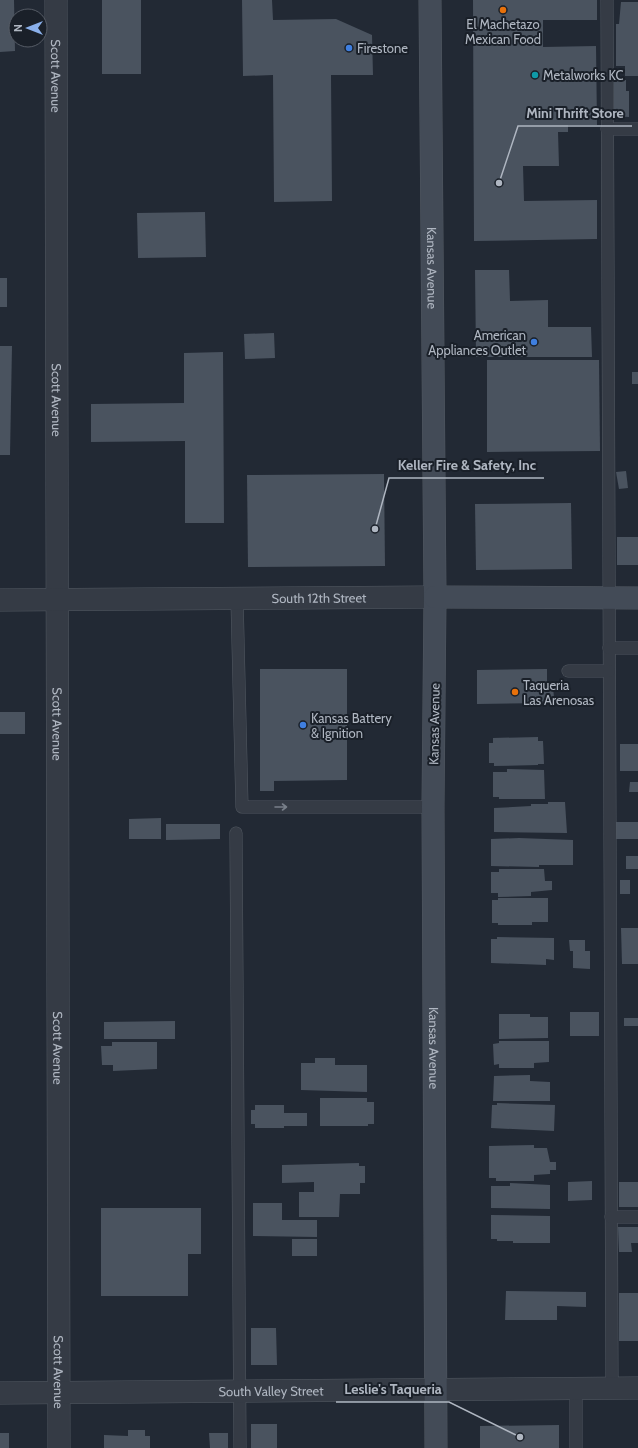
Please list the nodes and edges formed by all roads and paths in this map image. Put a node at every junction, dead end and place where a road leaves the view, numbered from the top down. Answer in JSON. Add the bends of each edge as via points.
{"nodes":[{"id":1,"x":56,"y":0,"type":"edge"},
{"id":2,"x":430,"y":0,"type":"edge"},
{"id":3,"x":607,"y":0,"type":"edge"},
{"id":4,"x":638,"y":129,"type":"edge"},
{"id":5,"x":607,"y":130,"type":"junction"},
{"id":6,"x":435,"y":597,"type":"junction"},
{"id":7,"x":609,"y":598,"type":"junction"},
{"id":8,"x":638,"y":598,"type":"edge"},
{"id":9,"x":237,"y":599,"type":"junction"},
{"id":10,"x":0,"y":600,"type":"edge"},
{"id":11,"x":57,"y":601,"type":"junction"},
{"id":12,"x":609,"y":648,"type":"junction"},
{"id":13,"x":638,"y":648,"type":"edge"},
{"id":14,"x":568,"y":671,"type":"dead end"},
{"id":15,"x":609,"y":671,"type":"junction"},
{"id":16,"x":433,"y":806,"type":"junction"},
{"id":17,"x":236,"y":833,"type":"dead end"},
{"id":18,"x":638,"y":1217,"type":"edge"},
{"id":19,"x":611,"y":1218,"type":"junction"},
{"id":20,"x":576,"y":1388,"type":"junction"},
{"id":21,"x":612,"y":1388,"type":"junction"},
{"id":22,"x":638,"y":1388,"type":"edge"},
{"id":23,"x":436,"y":1391,"type":"junction"},
{"id":24,"x":240,"y":1392,"type":"junction"},
{"id":25,"x":0,"y":1393,"type":"edge"},
{"id":26,"x":59,"y":1393,"type":"junction"},
{"id":27,"x":59,"y":1448,"type":"edge"},
{"id":28,"x":240,"y":1448,"type":"edge"},
{"id":29,"x":436,"y":1448,"type":"edge"},
{"id":30,"x":576,"y":1448,"type":"edge"}],
"edges":[{"from":1,"to":11,"type":"street","name":"Scott Avenue"},
{"from":2,"to":6,"type":"main road","name":"Kansas Avenue"},
{"from":3,"to":5,"type":"lane"},
{"from":4,"to":5,"type":"lane"},
{"from":5,"to":7,"type":"lane"},
{"from":6,"to":7,"type":"main road","name":"South 12th Street"},
{"from":6,"to":9,"type":"street","name":"South 12th Street"},
{"from":6,"to":16,"type":"main road","name":"Kansas Avenue"},
{"from":7,"to":8,"type":"main road","name":"South 12th Street"},
{"from":7,"to":12,"type":"lane"},
{"from":9,"to":11,"type":"street","name":"South 12th Street"},
{"from":9,"to":16,"type":"lane","one_way":true,"via":[[242,806]]},
{"from":10,"to":11,"type":"street","name":"South 12th Street"},
{"from":11,"to":26,"type":"street","name":"Scott Avenue"},
{"from":12,"to":13,"type":"lane"},
{"from":12,"to":15,"type":"lane"},
{"from":14,"to":15,"type":"lane"},
{"from":15,"to":19,"type":"lane"},
{"from":16,"to":23,"type":"main road","name":"Kansas Avenue"},
{"from":17,"to":24,"type":"lane"},
{"from":18,"to":19,"type":"lane"},
{"from":19,"to":21,"type":"lane"},
{"from":20,"to":21,"type":"street","name":"South Valley Street"},
{"from":20,"to":23,"type":"street","name":"South Valley Street"},
{"from":20,"to":30,"type":"lane"},
{"from":21,"to":22,"type":"street","name":"South Valley Street"},
{"from":23,"to":24,"type":"street","name":"South Valley Street"},
{"from":23,"to":29,"type":"main road","name":"Kansas Avenue"},
{"from":24,"to":26,"type":"street","name":"South Valley Street"},
{"from":24,"to":28,"type":"lane"},
{"from":25,"to":26,"type":"street","name":"South Valley Street"},
{"from":26,"to":27,"type":"street","name":"Scott Avenue"}]}
